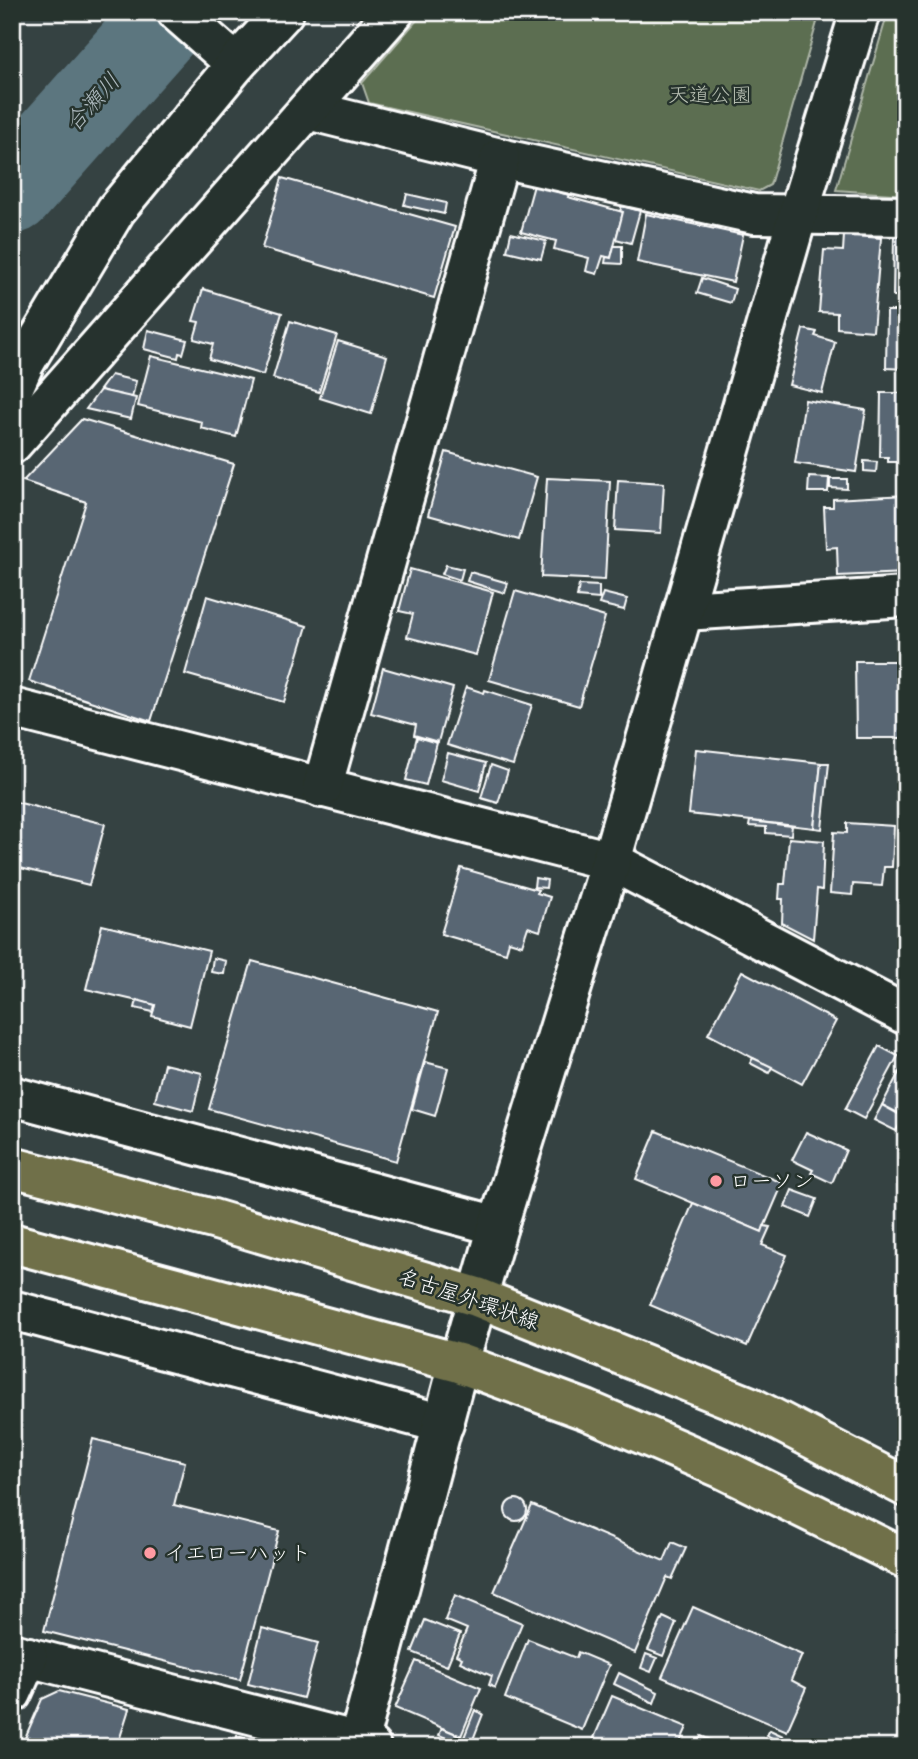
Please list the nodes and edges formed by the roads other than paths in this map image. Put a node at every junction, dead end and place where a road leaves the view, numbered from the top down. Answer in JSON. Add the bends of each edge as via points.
{"nodes":[{"id":1,"x":177,"y":12,"type":"edge"},
{"id":2,"x":284,"y":12,"type":"edge"},
{"id":3,"x":394,"y":12,"type":"edge"},
{"id":4,"x":860,"y":12,"type":"edge"},
{"id":5,"x":236,"y":64,"type":"junction"},
{"id":6,"x":308,"y":110,"type":"junction"},
{"id":7,"x":500,"y":158,"type":"junction"},
{"id":8,"x":798,"y":214,"type":"junction"},
{"id":9,"x":906,"y":216,"type":"edge"},
{"id":10,"x":12,"y":391,"type":"edge"},
{"id":11,"x":12,"y":444,"type":"edge"},
{"id":12,"x":906,"y":597,"type":"edge"},
{"id":13,"x":684,"y":611,"type":"junction"},
{"id":14,"x":12,"y":708,"type":"edge"},
{"id":15,"x":322,"y":788,"type":"junction"},
{"id":16,"x":611,"y":861,"type":"junction"},
{"id":17,"x":906,"y":1015,"type":"edge"},
{"id":18,"x":12,"y":1096,"type":"edge"},
{"id":19,"x":12,"y":1167,"type":"edge"},
{"id":20,"x":498,"y":1226,"type":"junction"},
{"id":21,"x":12,"y":1243,"type":"edge"},
{"id":22,"x":477,"y":1297,"type":"junction"},
{"id":23,"x":12,"y":1310,"type":"edge"},
{"id":24,"x":459,"y":1363,"type":"junction"},
{"id":25,"x":444,"y":1424,"type":"junction"},
{"id":26,"x":906,"y":1487,"type":"edge"},
{"id":27,"x":906,"y":1559,"type":"edge"},
{"id":28,"x":20,"y":1655,"type":"edge"},
{"id":29,"x":12,"y":1693,"type":"edge"},
{"id":30,"x":362,"y":1745,"type":"edge"}],
"edges":[{"from":1,"to":5,"type":"street"},
{"from":2,"to":5,"type":"street"},
{"from":3,"to":6,"type":"street"},
{"from":4,"to":8,"type":"street"},
{"from":5,"to":10,"type":"street","via":[[116,210]]},
{"from":6,"to":7,"type":"street"},
{"from":6,"to":11,"type":"street"},
{"from":7,"to":8,"type":"street","via":[[754,214]]},
{"from":7,"to":15,"type":"street"},
{"from":8,"to":9,"type":"street"},
{"from":8,"to":13,"type":"street"},
{"from":12,"to":13,"type":"street"},
{"from":13,"to":16,"type":"street"},
{"from":14,"to":15,"type":"street"},
{"from":15,"to":16,"type":"street"},
{"from":16,"to":17,"type":"street"},
{"from":16,"to":20,"type":"street"},
{"from":18,"to":20,"type":"street"},
{"from":19,"to":22,"type":"main road","name":"名古屋外環状線","via":[[213,1219]]},
{"from":20,"to":22,"type":"street"},
{"from":21,"to":24,"type":"main road"},
{"from":22,"to":24,"type":"street"},
{"from":22,"to":26,"type":"main road","name":"名古屋外環状線","via":[[751,1407]]},
{"from":23,"to":25,"type":"street"},
{"from":24,"to":25,"type":"street"},
{"from":24,"to":27,"type":"main road","via":[[586,1410],[721,1468]]},
{"from":25,"to":30,"type":"street"},
{"from":28,"to":29,"type":"street"},
{"from":28,"to":30,"type":"street"}]}
